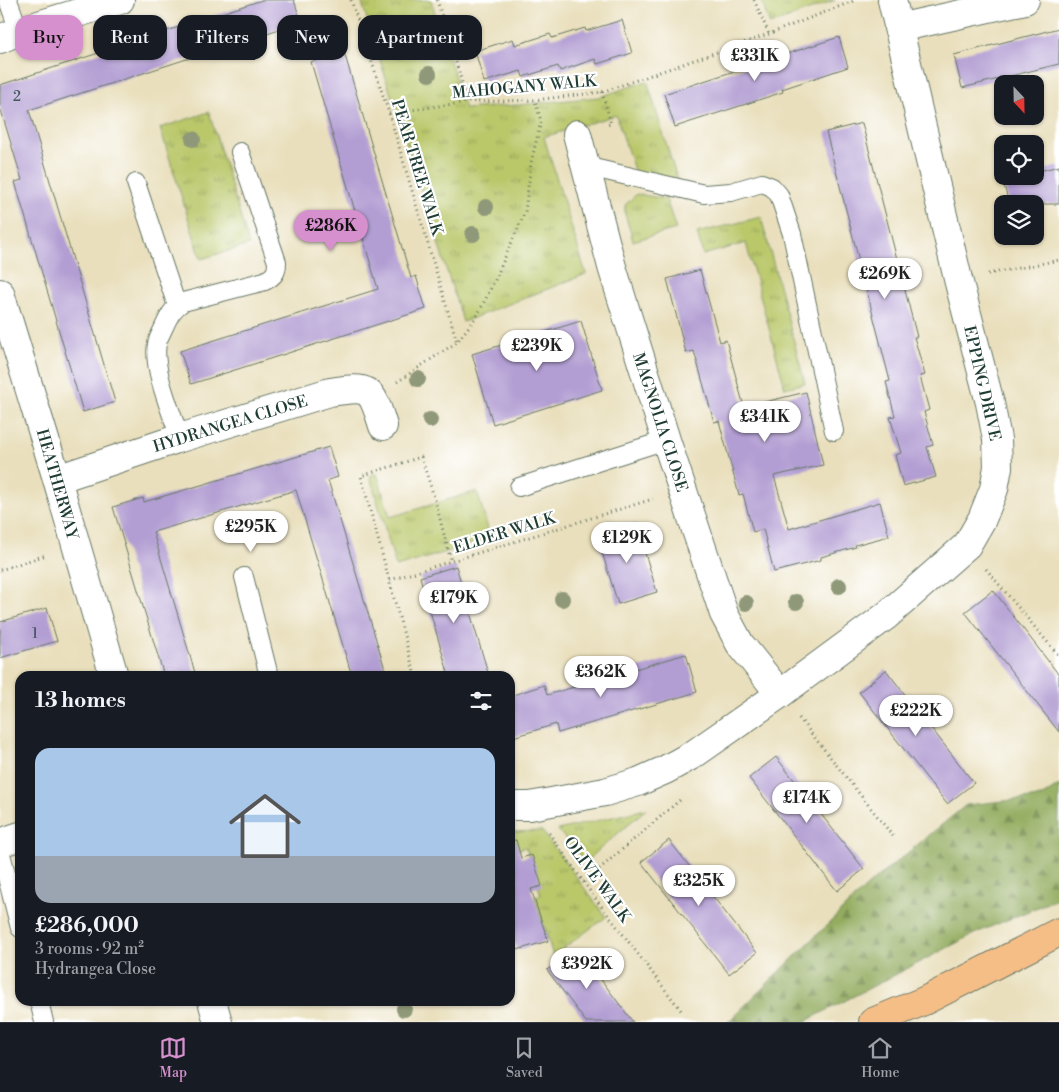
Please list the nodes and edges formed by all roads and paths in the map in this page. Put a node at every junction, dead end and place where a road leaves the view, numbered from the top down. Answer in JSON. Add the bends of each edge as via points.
{"nodes":[{"id":1,"x":8,"y":0,"type":"edge"},
{"id":2,"x":120,"y":0,"type":"edge"},
{"id":3,"x":351,"y":0,"type":"edge"},
{"id":4,"x":437,"y":0,"type":"edge"},
{"id":5,"x":754,"y":0,"type":"edge"},
{"id":6,"x":856,"y":0,"type":"edge"},
{"id":7,"x":892,"y":0,"type":"edge"},
{"id":8,"x":1025,"y":0,"type":"edge"},
{"id":9,"x":898,"y":28,"type":"junction"},
{"id":10,"x":769,"y":34,"type":"junction"},
{"id":11,"x":10,"y":35,"type":"edge"},
{"id":12,"x":535,"y":100,"type":"junction"},
{"id":13,"x":468,"y":102,"type":"junction"},
{"id":14,"x":389,"y":113,"type":"junction"},
{"id":15,"x":577,"y":134,"type":"dead end"},
{"id":16,"x":240,"y":152,"type":"dead end"},
{"id":17,"x":585,"y":166,"type":"junction"},
{"id":18,"x":136,"y":183,"type":"dead end"},
{"id":19,"x":1059,"y":260,"type":"edge"},
{"id":20,"x":958,"y":279,"type":"junction"},
{"id":21,"x":0,"y":293,"type":"edge"},
{"id":22,"x":177,"y":306,"type":"junction"},
{"id":23,"x":457,"y":342,"type":"junction"},
{"id":24,"x":366,"y":390,"type":"junction"},
{"id":25,"x":383,"y":426,"type":"dead end"},
{"id":26,"x":834,"y":431,"type":"dead end"},
{"id":27,"x":180,"y":438,"type":"junction"},
{"id":28,"x":666,"y":440,"type":"junction"},
{"id":29,"x":57,"y":478,"type":"junction"},
{"id":30,"x":519,"y":487,"type":"dead end"},
{"id":31,"x":683,"y":490,"type":"junction"},
{"id":32,"x":967,"y":545,"type":"junction"},
{"id":33,"x":76,"y":546,"type":"junction"},
{"id":34,"x":452,"y":561,"type":"junction"},
{"id":35,"x":0,"y":570,"type":"edge"},
{"id":36,"x":244,"y":577,"type":"dead end"},
{"id":37,"x":389,"y":580,"type":"junction"},
{"id":38,"x":1059,"y":656,"type":"edge"},
{"id":39,"x":113,"y":671,"type":"edge"},
{"id":40,"x":268,"y":671,"type":"edge"},
{"id":41,"x":414,"y":671,"type":"edge"},
{"id":42,"x":780,"y":694,"type":"junction"},
{"id":43,"x":694,"y":754,"type":"junction"},
{"id":44,"x":520,"y":806,"type":"edge"},
{"id":45,"x":893,"y":836,"type":"dead end"},
{"id":46,"x":15,"y":838,"type":"edge"},
{"id":47,"x":0,"y":843,"type":"edge"},
{"id":48,"x":0,"y":850,"type":"edge"},
{"id":49,"x":584,"y":882,"type":"junction"},
{"id":50,"x":15,"y":908,"type":"edge"},
{"id":51,"x":1059,"y":932,"type":"edge"},
{"id":52,"x":40,"y":1006,"type":"edge"},
{"id":53,"x":213,"y":1006,"type":"edge"},
{"id":54,"x":683,"y":1013,"type":"dead end"},
{"id":55,"x":44,"y":1022,"type":"edge"},
{"id":56,"x":218,"y":1022,"type":"edge"},
{"id":57,"x":873,"y":1022,"type":"edge"}],
"edges":[{"from":1,"to":11,"type":"lane"},
{"from":2,"to":11,"type":"street"},
{"from":3,"to":14,"type":"path","name":"PEAR TREE WALK"},
{"from":4,"to":13,"type":"path"},
{"from":5,"to":10,"type":"path"},
{"from":6,"to":10,"type":"path","name":"MAHOGANY WALK"},
{"from":7,"to":9,"type":"street","name":"EPPING DRIVE"},
{"from":8,"to":9,"type":"street"},
{"from":9,"to":20,"type":"street","name":"EPPING DRIVE"},
{"from":10,"to":12,"type":"path","name":"MAHOGANY WALK","via":[[602,92]]},
{"from":12,"to":13,"type":"path","name":"MAHOGANY WALK"},
{"from":12,"to":23,"type":"path","via":[[541,120],[524,212],[477,316]]},
{"from":13,"to":14,"type":"path","name":"MAHOGANY WALK"},
{"from":14,"to":23,"type":"path","name":"PEAR TREE WALK"},
{"from":15,"to":17,"type":"street","name":"MAGNOLIA CLOSE"},
{"from":16,"to":22,"type":"lane","via":[[277,271],[264,281]]},
{"from":17,"to":26,"type":"lane","via":[[704,194],[731,192],[762,183],[779,195],[792,234]]},
{"from":17,"to":28,"type":"street","name":"MAGNOLIA CLOSE","via":[[612,267]]},
{"from":18,"to":22,"type":"lane"},
{"from":19,"to":20,"type":"path"},
{"from":20,"to":32,"type":"street","name":"EPPING DRIVE","via":[[990,403],[998,467],[994,489]]},
{"from":21,"to":29,"type":"street","name":"HEATHERWAY"},
{"from":22,"to":27,"type":"lane","via":[[156,344],[160,379]]},
{"from":23,"to":24,"type":"path","via":[[394,384]]},
{"from":24,"to":25,"type":"street","via":[[375,400]]},
{"from":24,"to":27,"type":"street","name":"HYDRANGEA CLOSE","via":[[356,388],[330,392]]},
{"from":27,"to":29,"type":"street","name":"HYDRANGEA CLOSE"},
{"from":28,"to":30,"type":"lane"},
{"from":28,"to":31,"type":"street","name":"MAGNOLIA CLOSE"},
{"from":29,"to":33,"type":"street","name":"HEATHERWAY"},
{"from":31,"to":34,"type":"path","name":"ELDER WALK"},
{"from":31,"to":42,"type":"street","name":"MAGNOLIA CLOSE","via":[[730,627]]},
{"from":32,"to":38,"type":"path"},
{"from":32,"to":42,"type":"street","name":"EPPING DRIVE","via":[[886,616]]},
{"from":33,"to":35,"type":"path"},
{"from":33,"to":39,"type":"street","name":"HEATHERWAY"},
{"from":34,"to":37,"type":"path","name":"ELDER WALK"},
{"from":34,"to":37,"type":"path","via":[[421,458],[361,476]]},
{"from":36,"to":40,"type":"lane"},
{"from":37,"to":41,"type":"path"},
{"from":42,"to":43,"type":"street","name":"EPPING DRIVE"},
{"from":42,"to":45,"type":"path"},
{"from":43,"to":44,"type":"street","name":"EPPING DRIVE","via":[[629,784],[574,799]]},
{"from":43,"to":49,"type":"path","via":[[680,800]]},
{"from":44,"to":49,"type":"path","name":"OLIVE WALK"},
{"from":46,"to":47,"type":"street"},
{"from":48,"to":50,"type":"lane"},
{"from":49,"to":54,"type":"path","name":"OLIVE WALK"},
{"from":51,"to":57,"type":"main road","via":[[924,1001]]},
{"from":52,"to":55,"type":"lane"},
{"from":53,"to":56,"type":"street"}]}
